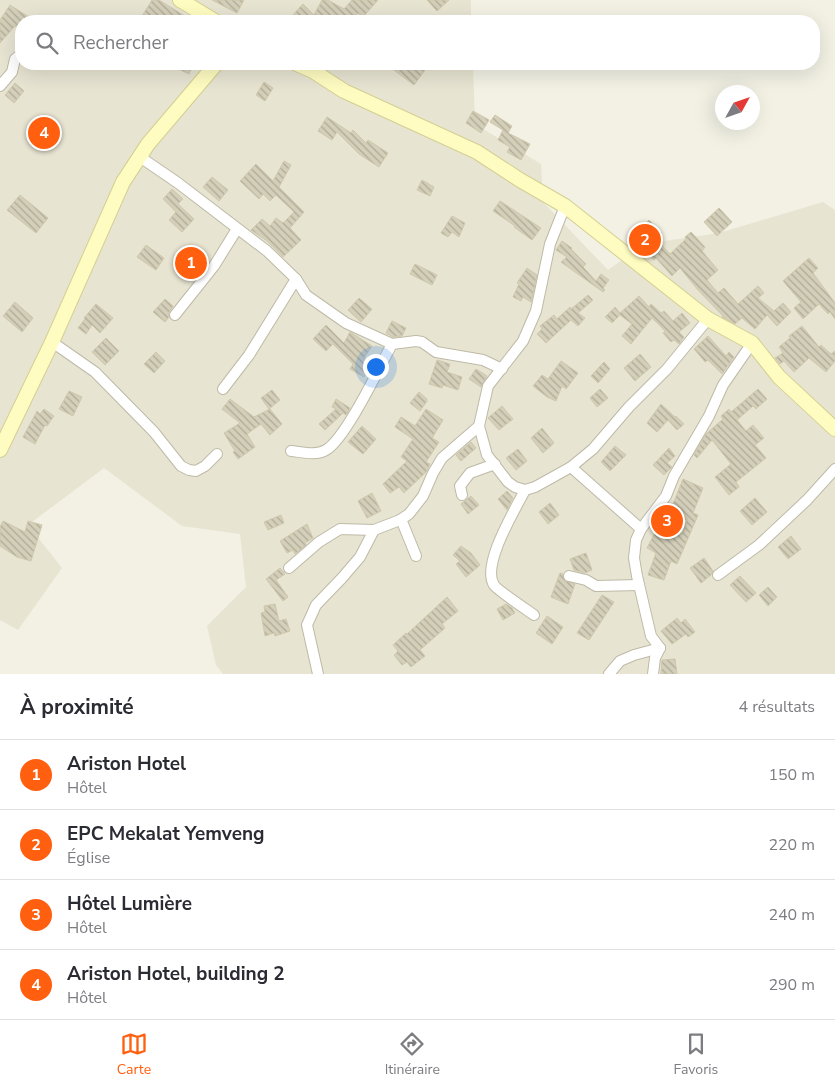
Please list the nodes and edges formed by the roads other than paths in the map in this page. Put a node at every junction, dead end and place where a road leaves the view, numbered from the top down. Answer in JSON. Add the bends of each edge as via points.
{"nodes":[{"id":1,"x":180,"y":0,"type":"edge"},
{"id":2,"x":205,"y":15,"type":"edge"},
{"id":3,"x":15,"y":60,"type":"edge"},
{"id":4,"x":211,"y":70,"type":"edge"},
{"id":5,"x":311,"y":70,"type":"edge"},
{"id":6,"x":0,"y":86,"type":"edge"},
{"id":7,"x":140,"y":157,"type":"junction"},
{"id":8,"x":565,"y":206,"type":"junction"},
{"id":9,"x":237,"y":229,"type":"junction"},
{"id":10,"x":296,"y":279,"type":"junction"},
{"id":11,"x":175,"y":315,"type":"dead end"},
{"id":12,"x":708,"y":319,"type":"junction"},
{"id":13,"x":52,"y":342,"type":"junction"},
{"id":14,"x":752,"y":343,"type":"junction"},
{"id":15,"x":392,"y":344,"type":"junction"},
{"id":16,"x":502,"y":369,"type":"junction"},
{"id":17,"x":223,"y":389,"type":"dead end"},
{"id":18,"x":479,"y":426,"type":"junction"},
{"id":19,"x":835,"y":429,"type":"edge"},
{"id":20,"x":0,"y":450,"type":"edge"},
{"id":21,"x":291,"y":452,"type":"dead end"},
{"id":22,"x":216,"y":454,"type":"dead end"},
{"id":23,"x":495,"y":464,"type":"junction"},
{"id":24,"x":571,"y":467,"type":"junction"},
{"id":25,"x":835,"y":469,"type":"edge"},
{"id":26,"x":525,"y":490,"type":"junction"},
{"id":27,"x":462,"y":495,"type":"dead end"},
{"id":28,"x":400,"y":520,"type":"junction"},
{"id":29,"x":641,"y":529,"type":"junction"},
{"id":30,"x":374,"y":530,"type":"junction"},
{"id":31,"x":416,"y":556,"type":"dead end"},
{"id":32,"x":289,"y":568,"type":"dead end"},
{"id":33,"x":718,"y":575,"type":"dead end"},
{"id":34,"x":569,"y":576,"type":"dead end"},
{"id":35,"x":640,"y":585,"type":"junction"},
{"id":36,"x":534,"y":615,"type":"dead end"},
{"id":37,"x":660,"y":648,"type":"junction"},
{"id":38,"x":318,"y":674,"type":"edge"},
{"id":39,"x":609,"y":674,"type":"edge"},
{"id":40,"x":653,"y":674,"type":"edge"}],
"edges":[{"from":1,"to":2,"type":"main road"},
{"from":3,"to":6,"type":"street","via":[[12,72]]},
{"from":4,"to":7,"type":"main road"},
{"from":5,"to":8,"type":"main road","via":[[344,92],[478,152]]},
{"from":7,"to":9,"type":"street","via":[[178,182]]},
{"from":7,"to":13,"type":"main road","via":[[123,182]]},
{"from":8,"to":12,"type":"main road"},
{"from":8,"to":16,"type":"street","via":[[550,244],[536,311],[522,341]]},
{"from":9,"to":10,"type":"street","via":[[267,251]]},
{"from":9,"to":11,"type":"street","via":[[214,266]]},
{"from":10,"to":15,"type":"street","via":[[306,295],[346,324]]},
{"from":10,"to":17,"type":"street","via":[[249,355]]},
{"from":12,"to":14,"type":"main road"},
{"from":12,"to":24,"type":"street","via":[[594,449]]},
{"from":13,"to":20,"type":"main road"},
{"from":13,"to":22,"type":"street","via":[[95,372],[154,432],[182,466],[196,471]]},
{"from":14,"to":19,"type":"main road","via":[[779,377]]},
{"from":14,"to":29,"type":"street","via":[[723,385],[666,496]]},
{"from":15,"to":16,"type":"street","via":[[422,342],[436,352],[483,360]]},
{"from":15,"to":21,"type":"street","via":[[344,430],[333,443],[317,453]]},
{"from":16,"to":18,"type":"street","via":[[488,386]]},
{"from":18,"to":23,"type":"street","via":[[487,455]]},
{"from":18,"to":28,"type":"street","via":[[442,458],[424,496]]},
{"from":23,"to":26,"type":"street","via":[[508,482]]},
{"from":23,"to":27,"type":"street","via":[[470,473],[460,486]]},
{"from":24,"to":26,"type":"street"},
{"from":24,"to":29,"type":"street"},
{"from":25,"to":33,"type":"street","via":[[759,545]]},
{"from":26,"to":36,"type":"street","via":[[496,548],[489,574],[494,587]]},
{"from":28,"to":30,"type":"street"},
{"from":28,"to":31,"type":"street"},
{"from":29,"to":35,"type":"street","via":[[634,558]]},
{"from":30,"to":32,"type":"street","via":[[340,529]]},
{"from":30,"to":38,"type":"street","via":[[360,557],[316,605],[307,625]]},
{"from":34,"to":35,"type":"street","via":[[596,586]]},
{"from":35,"to":37,"type":"street","via":[[651,636]]},
{"from":37,"to":39,"type":"street","via":[[620,661]]},
{"from":37,"to":40,"type":"street","via":[[654,658]]}]}
